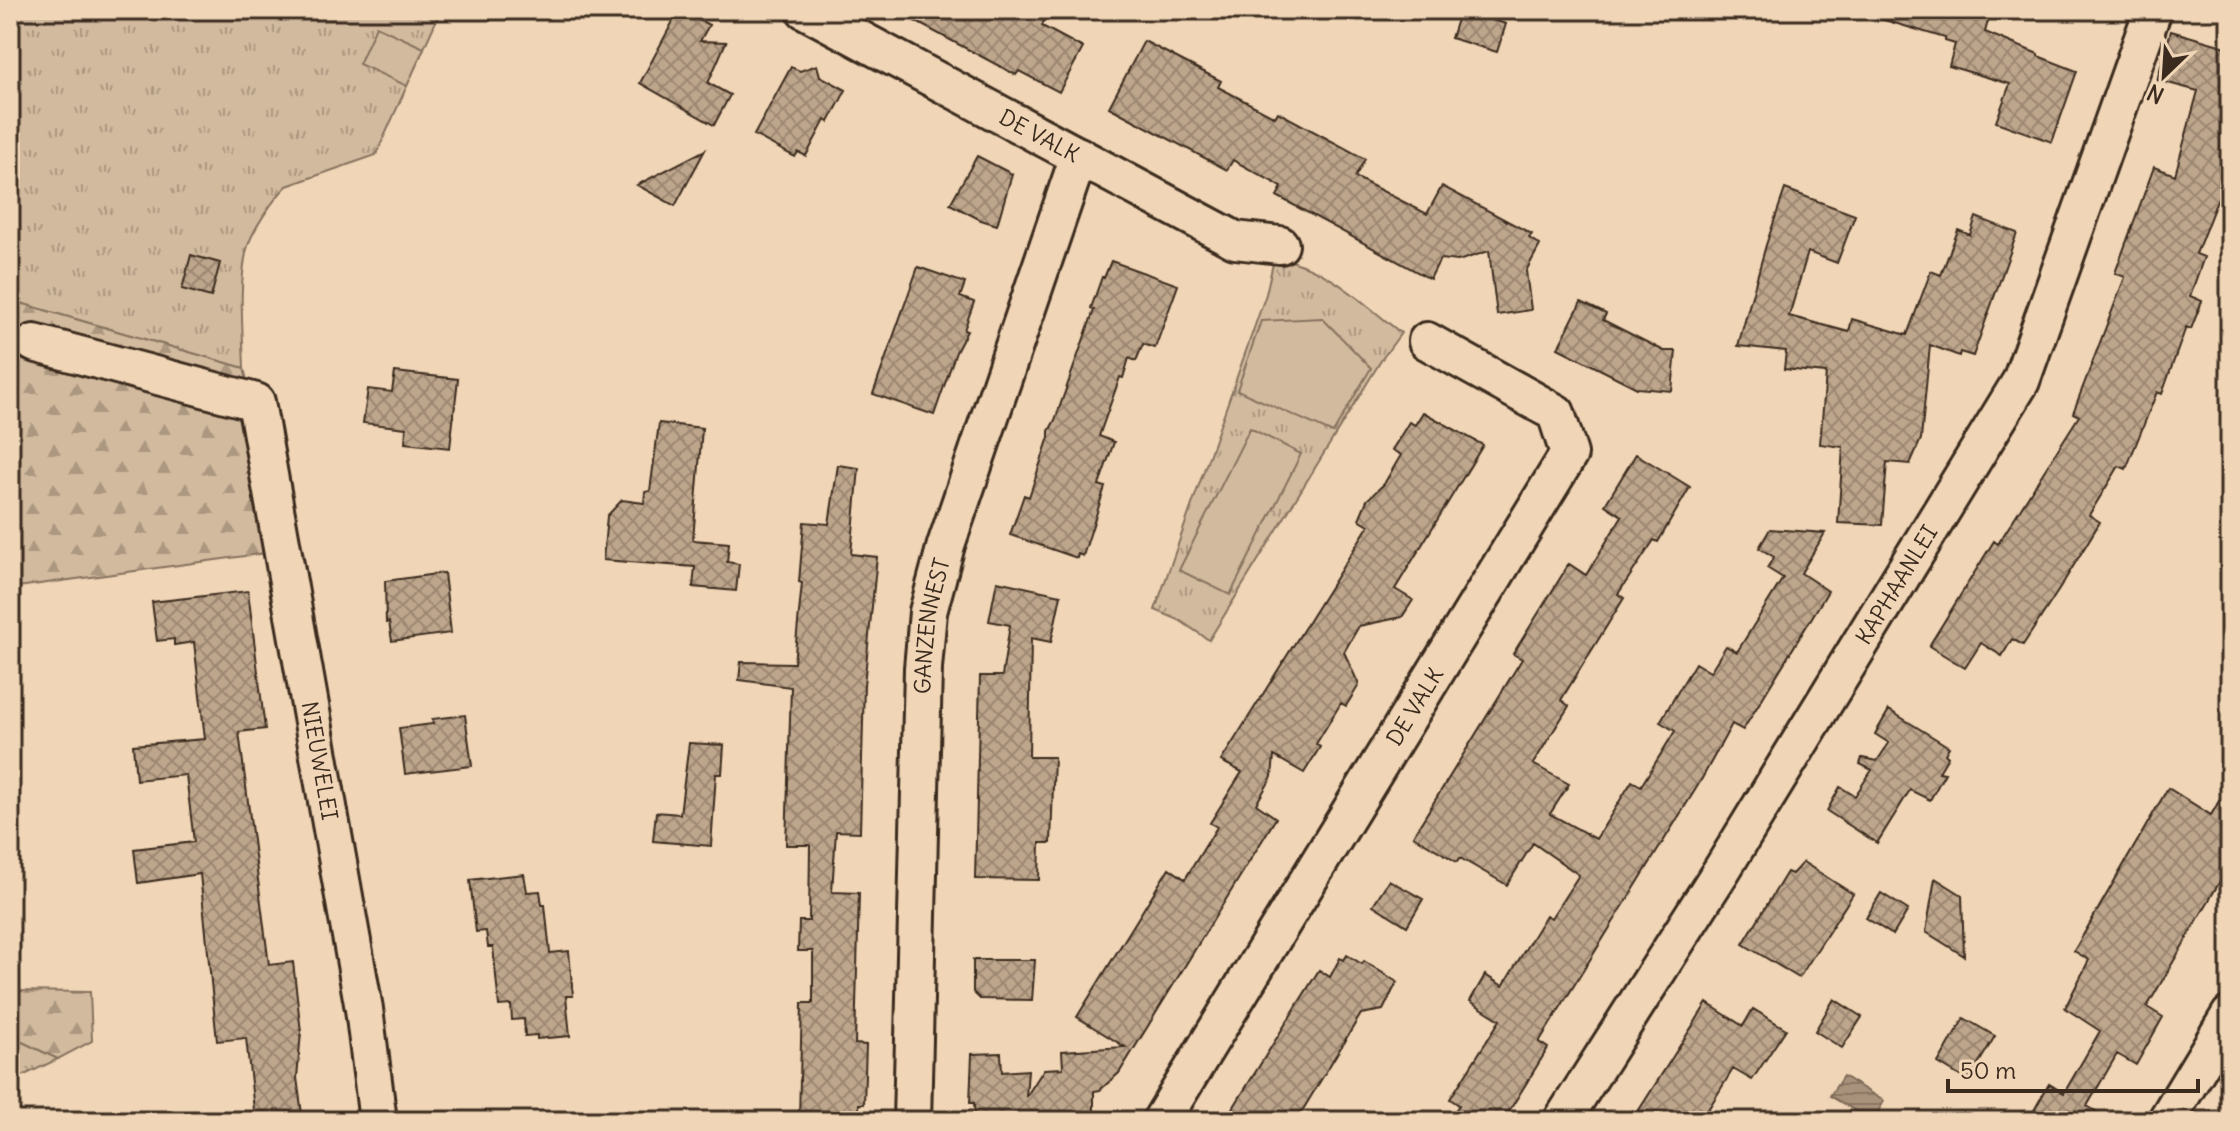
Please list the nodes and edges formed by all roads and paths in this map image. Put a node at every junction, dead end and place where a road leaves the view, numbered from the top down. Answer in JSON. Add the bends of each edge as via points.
{"nodes":[{"id":1,"x":805,"y":10,"type":"edge"},
{"id":2,"x":2153,"y":10,"type":"edge"},
{"id":3,"x":1079,"y":156,"type":"junction"},
{"id":4,"x":1280,"y":245,"type":"dead end"},
{"id":5,"x":1427,"y":341,"type":"dead end"},
{"id":6,"x":34,"y":343,"type":"dead end"},
{"id":7,"x":2230,"y":1015,"type":"edge"},
{"id":8,"x":378,"y":1121,"type":"edge"},
{"id":9,"x":912,"y":1121,"type":"edge"},
{"id":10,"x":1161,"y":1121,"type":"edge"},
{"id":11,"x":1562,"y":1121,"type":"edge"},
{"id":12,"x":2166,"y":1121,"type":"edge"}],
"edges":[{"from":1,"to":3,"type":"street","name":"DE VALK"},
{"from":2,"to":11,"type":"street","name":"KAPHAANLEI","via":[[2021,381]]},
{"from":3,"to":4,"type":"street","name":"DE VALK","via":[[1235,240]]},
{"from":3,"to":9,"type":"street","name":"GANZENNEST","via":[[928,612]]},
{"from":5,"to":10,"type":"street","name":"DE VALK","via":[[1556,413],[1569,454]]},
{"from":6,"to":8,"type":"street","name":"NIEUWELEI","via":[[256,402],[364,1009]]},
{"from":7,"to":12,"type":"street"}]}
